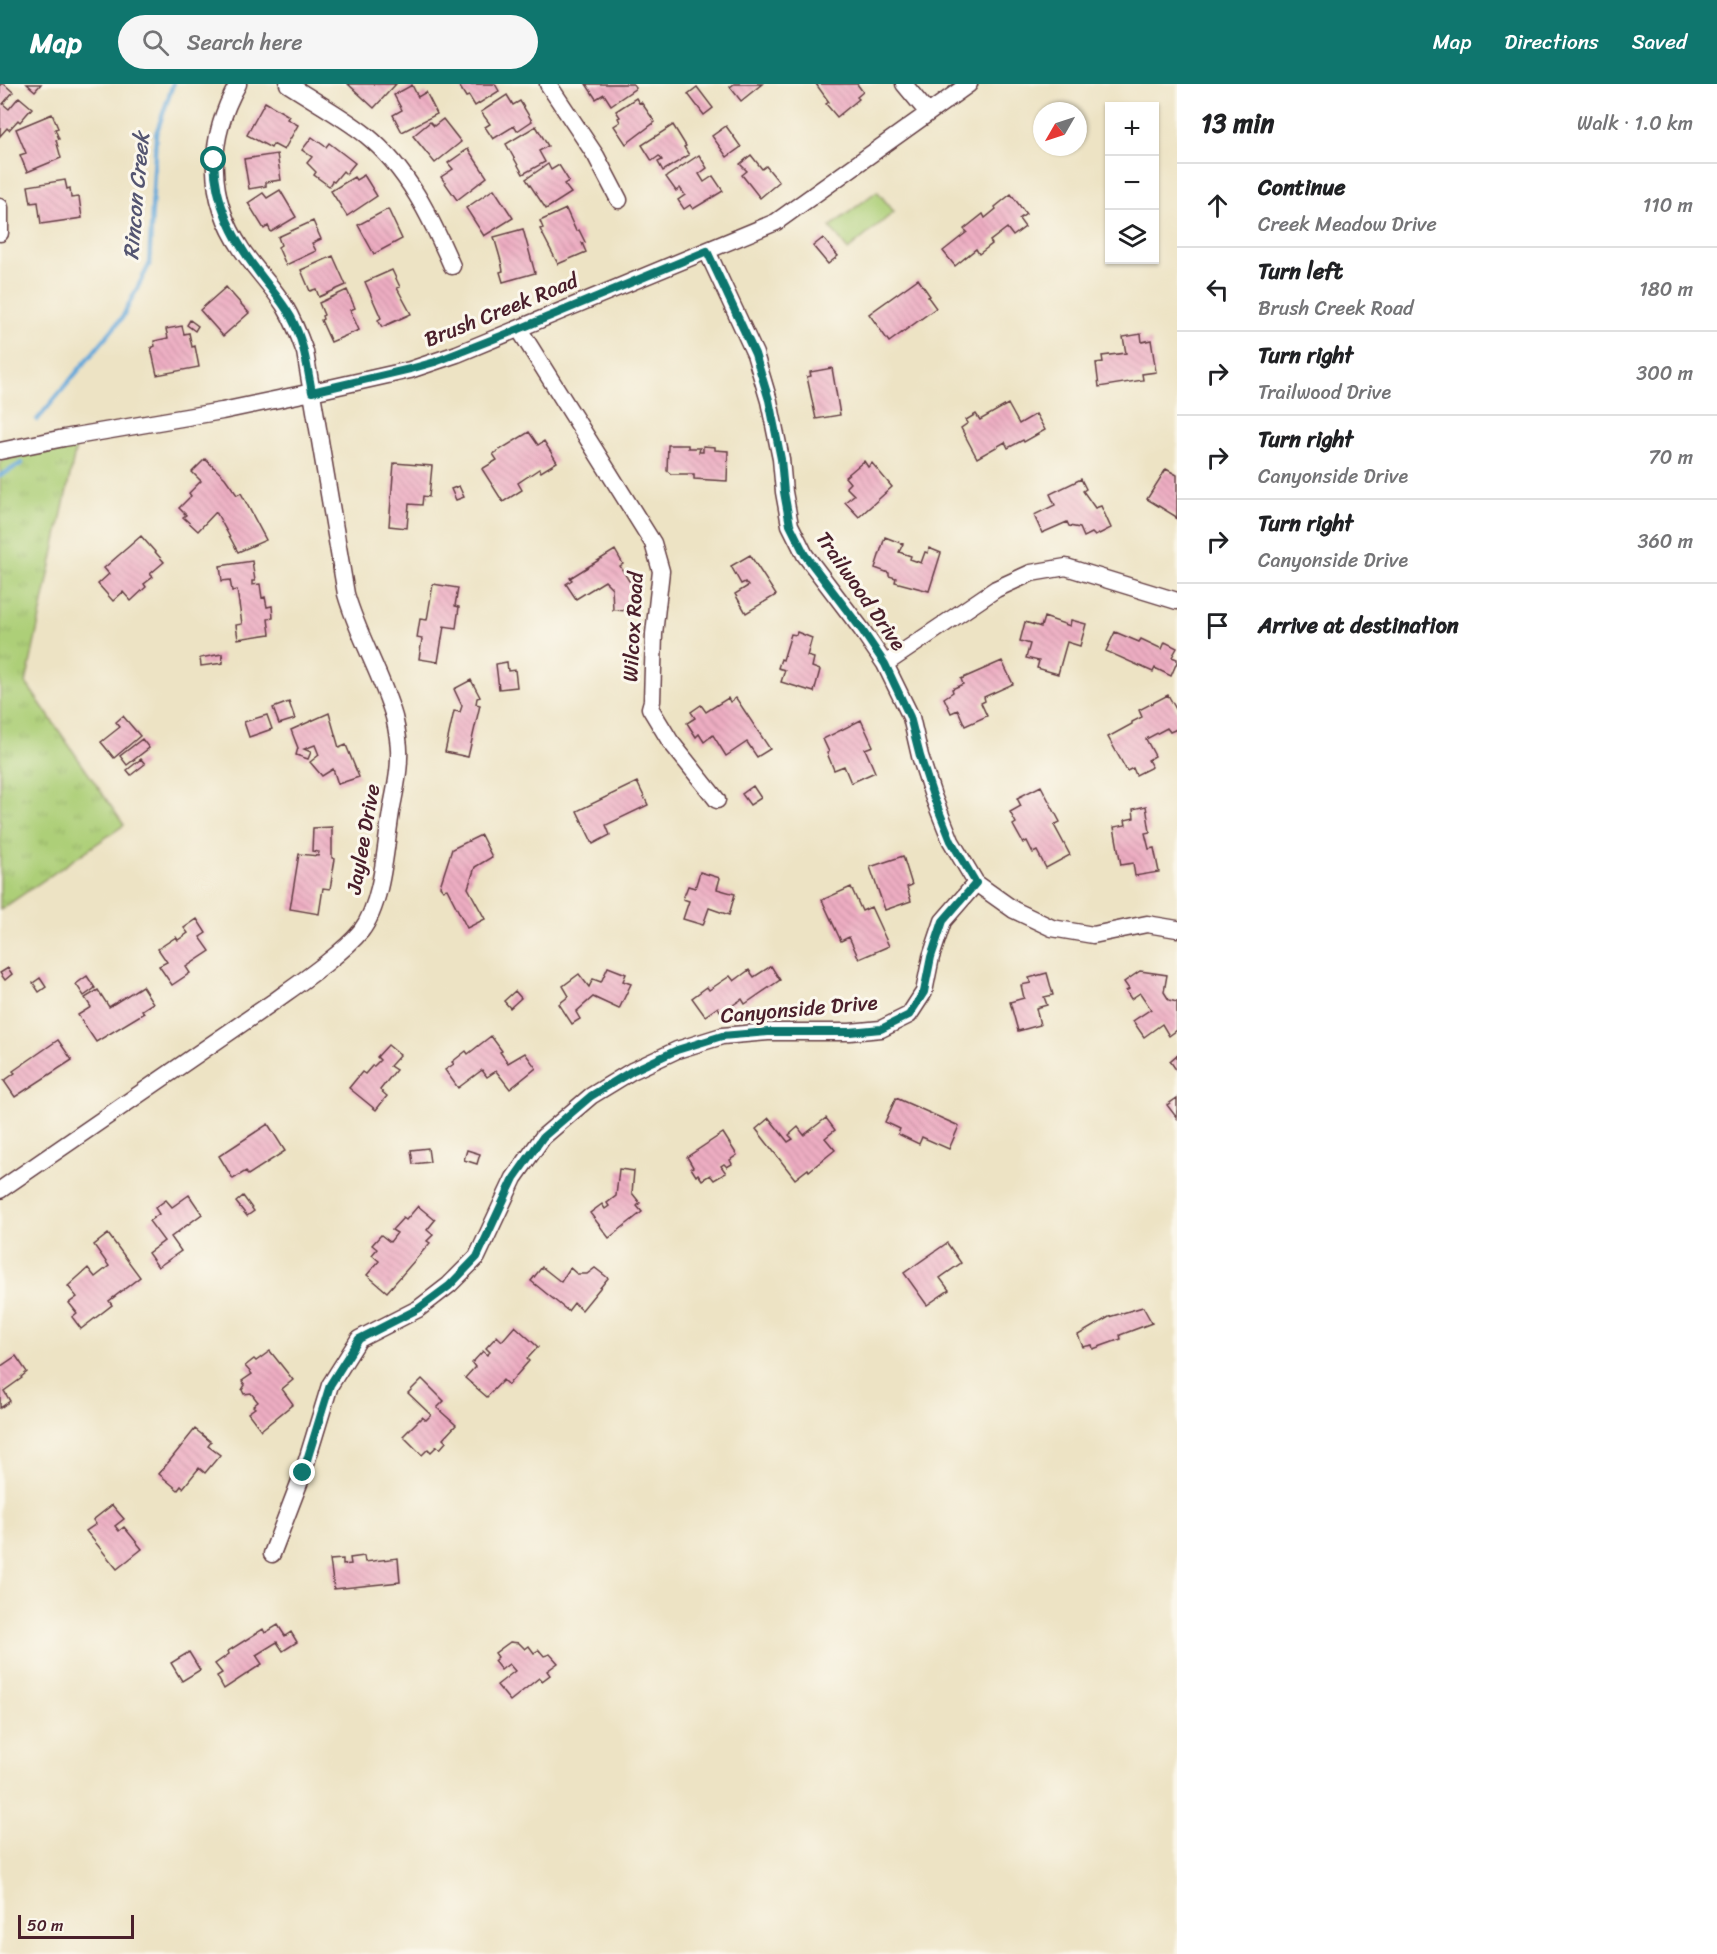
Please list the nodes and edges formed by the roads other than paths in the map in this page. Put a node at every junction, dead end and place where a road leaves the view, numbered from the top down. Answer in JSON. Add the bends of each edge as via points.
{"nodes":[{"id":1,"x":238,"y":84,"type":"edge"},
{"id":2,"x":288,"y":84,"type":"edge"},
{"id":3,"x":548,"y":84,"type":"edge"},
{"id":4,"x":904,"y":84,"type":"edge"},
{"id":5,"x":969,"y":84,"type":"edge"},
{"id":6,"x":928,"y":113,"type":"junction"},
{"id":7,"x":620,"y":200,"type":"dead end"},
{"id":8,"x":0,"y":207,"type":"edge"},
{"id":9,"x":0,"y":233,"type":"edge"},
{"id":10,"x":707,"y":251,"type":"junction"},
{"id":11,"x":452,"y":266,"type":"dead end"},
{"id":12,"x":519,"y":329,"type":"junction"},
{"id":13,"x":312,"y":392,"type":"junction"},
{"id":14,"x":0,"y":451,"type":"edge"},
{"id":15,"x":1177,"y":601,"type":"edge"},
{"id":16,"x":885,"y":664,"type":"junction"},
{"id":17,"x":717,"y":800,"type":"dead end"},
{"id":18,"x":976,"y":883,"type":"junction"},
{"id":19,"x":1177,"y":929,"type":"edge"},
{"id":20,"x":0,"y":1190,"type":"edge"},
{"id":21,"x":272,"y":1554,"type":"dead end"}],
"edges":[{"from":1,"to":13,"type":"street","name":"Jaylee Drive","via":[[215,144],[218,195],[236,241],[291,318],[305,352]]},
{"from":2,"to":11,"type":"street","via":[[360,131],[386,155],[428,212]]},
{"from":3,"to":7,"type":"street"},
{"from":4,"to":6,"type":"street"},
{"from":5,"to":6,"type":"street","name":"Brush Creek Road"},
{"from":6,"to":10,"type":"street","name":"Brush Creek Road","via":[[783,217]]},
{"from":8,"to":9,"type":"street"},
{"from":10,"to":12,"type":"street","name":"Brush Creek Road"},
{"from":10,"to":16,"type":"street","name":"Trailwood Drive","via":[[755,354],[769,400],[790,525],[805,555]]},
{"from":12,"to":13,"type":"street","name":"Brush Creek Road","via":[[427,364]]},
{"from":12,"to":17,"type":"street","name":"Wilcox Road","via":[[653,543],[661,571],[650,708],[670,741]]},
{"from":13,"to":14,"type":"street","name":"Brush Creek Road"},
{"from":13,"to":20,"type":"street","name":"Jaylee Drive","via":[[346,594],[388,701],[398,742],[399,761],[371,914],[354,939],[292,988]]},
{"from":15,"to":16,"type":"street","via":[[1066,567],[1032,573],[996,588]]},
{"from":16,"to":18,"type":"street","name":"Trailwood Drive","via":[[910,717],[933,796]]},
{"from":18,"to":19,"type":"street","name":"Trailwood Drive","via":[[1014,910],[1052,928],[1093,934],[1147,924]]},
{"from":18,"to":21,"type":"street","name":"Canyonside Drive","via":[[943,921],[924,992],[909,1015],[881,1029],[722,1036],[677,1050],[591,1096],[543,1137],[514,1178],[477,1257],[449,1286],[418,1309],[359,1339],[330,1385],[303,1473]]}]}
